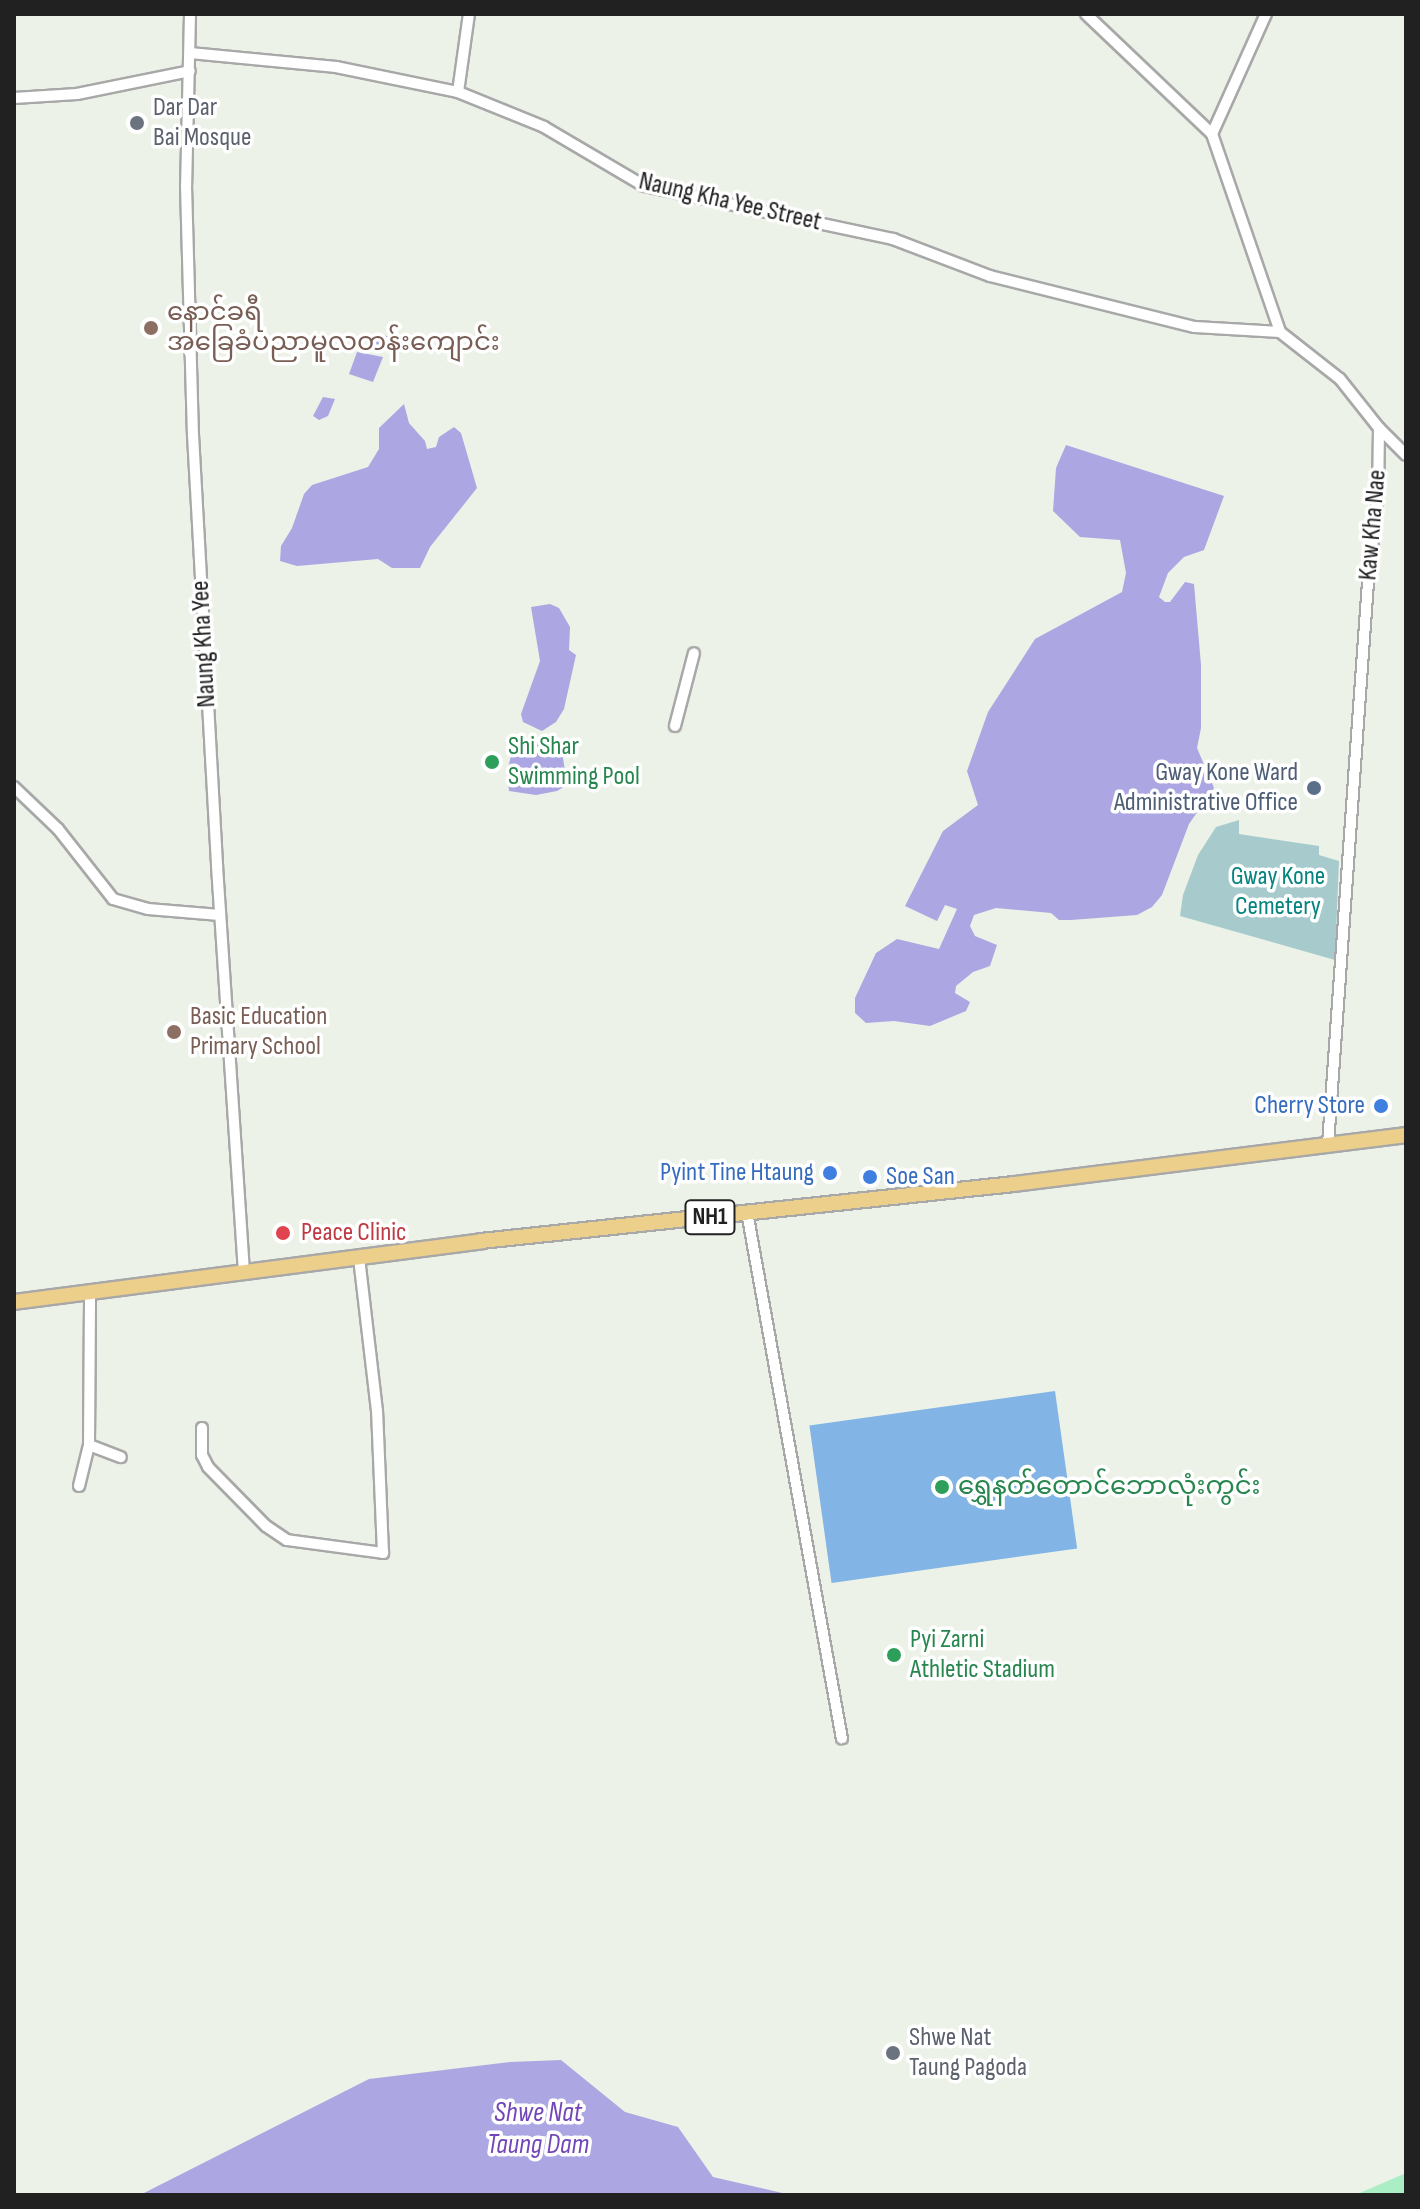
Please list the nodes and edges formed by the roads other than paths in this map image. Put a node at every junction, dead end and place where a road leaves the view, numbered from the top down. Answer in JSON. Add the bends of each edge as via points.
{"nodes":[{"id":1,"x":190,"y":14,"type":"edge"},
{"id":2,"x":469,"y":14,"type":"edge"},
{"id":3,"x":1086,"y":14,"type":"edge"},
{"id":4,"x":1266,"y":14,"type":"edge"},
{"id":5,"x":190,"y":53,"type":"junction"},
{"id":6,"x":190,"y":71,"type":"junction"},
{"id":7,"x":458,"y":92,"type":"junction"},
{"id":8,"x":14,"y":98,"type":"edge"},
{"id":9,"x":1212,"y":134,"type":"junction"},
{"id":10,"x":1280,"y":332,"type":"junction"},
{"id":11,"x":1379,"y":428,"type":"junction"},
{"id":12,"x":1406,"y":455,"type":"edge"},
{"id":13,"x":694,"y":653,"type":"dead end"},
{"id":14,"x":675,"y":726,"type":"dead end"},
{"id":15,"x":14,"y":787,"type":"edge"},
{"id":16,"x":220,"y":915,"type":"junction"},
{"id":17,"x":1406,"y":1135,"type":"edge"},
{"id":18,"x":1328,"y":1144,"type":"junction"},
{"id":19,"x":747,"y":1212,"type":"junction"},
{"id":20,"x":359,"y":1257,"type":"junction"},
{"id":21,"x":244,"y":1273,"type":"junction"},
{"id":22,"x":90,"y":1295,"type":"junction"},
{"id":23,"x":14,"y":1302,"type":"edge"},
{"id":24,"x":202,"y":1428,"type":"dead end"},
{"id":25,"x":89,"y":1445,"type":"junction"},
{"id":26,"x":121,"y":1457,"type":"dead end"},
{"id":27,"x":79,"y":1486,"type":"dead end"},
{"id":28,"x":842,"y":1739,"type":"dead end"}],
"edges":[{"from":1,"to":5,"type":"street","name":"Naung Kha Yee"},
{"from":2,"to":7,"type":"street"},
{"from":3,"to":9,"type":"street"},
{"from":4,"to":9,"type":"street"},
{"from":5,"to":6,"type":"street","name":"Naung Kha Yee"},
{"from":5,"to":7,"type":"street","name":"Naung Kha Yee Street","via":[[336,67]]},
{"from":6,"to":8,"type":"street","via":[[77,94]]},
{"from":6,"to":16,"type":"street","name":"Naung Kha Yee","via":[[188,301]]},
{"from":7,"to":10,"type":"street","name":"Naung Kha Yee Street","via":[[544,127],[644,186],[893,239],[990,276],[1195,327]]},
{"from":9,"to":10,"type":"street"},
{"from":10,"to":11,"type":"street","via":[[1340,379]]},
{"from":11,"to":12,"type":"street"},
{"from":11,"to":18,"type":"street","name":"Kaw Kha Nae"},
{"from":13,"to":14,"type":"street"},
{"from":15,"to":16,"type":"street","via":[[58,829],[113,899],[148,909]]},
{"from":16,"to":21,"type":"street","name":"Naung Kha Yee"},
{"from":17,"to":18,"type":"highway","number":"NH1"},
{"from":18,"to":19,"type":"highway","number":"NH1"},
{"from":19,"to":20,"type":"highway","number":"NH1"},
{"from":19,"to":28,"type":"street"},
{"from":20,"to":21,"type":"highway","number":"NH1"},
{"from":20,"to":24,"type":"street","via":[[377,1411],[383,1553],[287,1540],[266,1526],[208,1467],[202,1455]]},
{"from":21,"to":22,"type":"highway","number":"NH1"},
{"from":22,"to":23,"type":"highway","number":"NH1"},
{"from":22,"to":25,"type":"street"},
{"from":25,"to":26,"type":"street"},
{"from":25,"to":27,"type":"street"}]}
